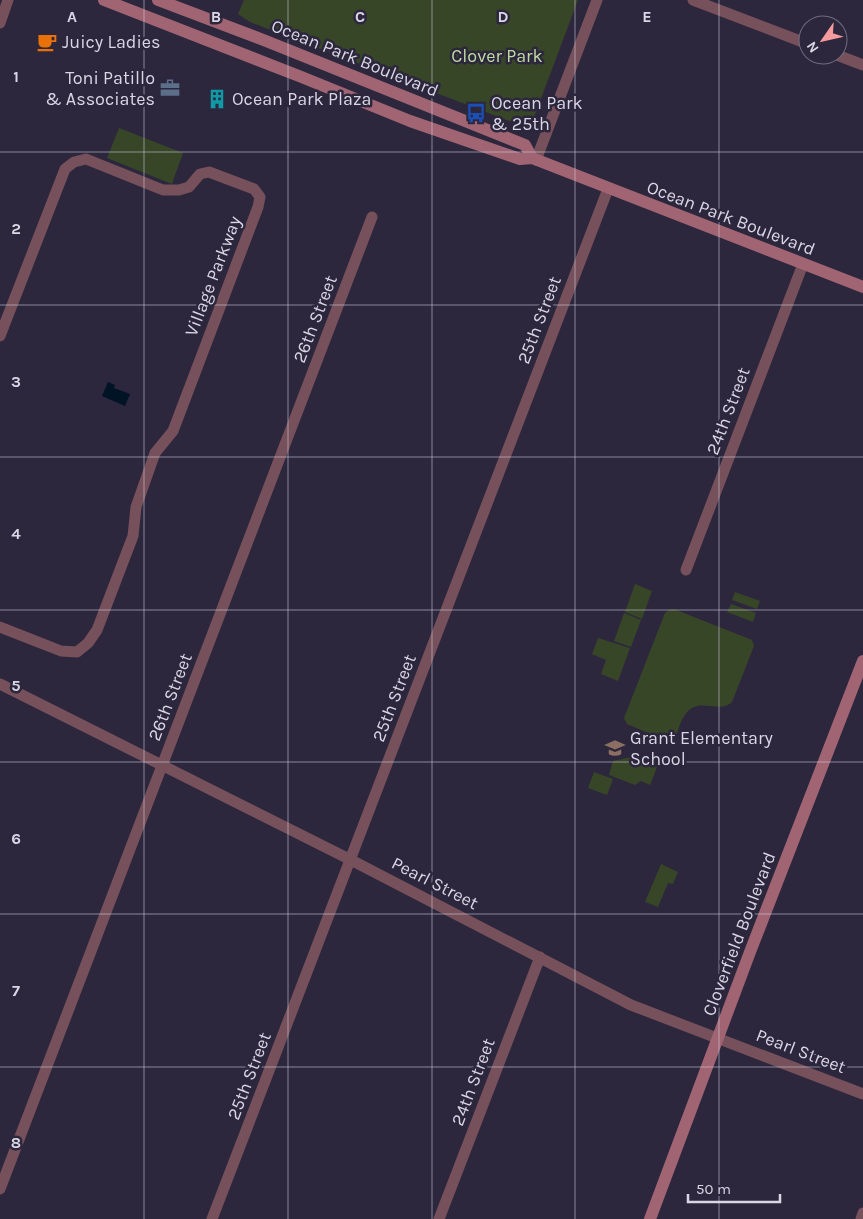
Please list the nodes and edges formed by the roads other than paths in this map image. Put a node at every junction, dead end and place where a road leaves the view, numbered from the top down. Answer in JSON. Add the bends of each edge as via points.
{"nodes":[{"id":1,"x":8,"y":0,"type":"edge"},
{"id":2,"x":104,"y":0,"type":"edge"},
{"id":3,"x":158,"y":0,"type":"edge"},
{"id":4,"x":597,"y":0,"type":"edge"},
{"id":5,"x":693,"y":0,"type":"edge"},
{"id":6,"x":0,"y":23,"type":"edge"},
{"id":7,"x":798,"y":40,"type":"edge"},
{"id":8,"x":848,"y":59,"type":"edge"},
{"id":9,"x":863,"y":65,"type":"edge"},
{"id":10,"x":534,"y":159,"type":"junction"},
{"id":11,"x":608,"y":189,"type":"junction"},
{"id":12,"x":372,"y":218,"type":"dead end"},
{"id":13,"x":803,"y":264,"type":"junction"},
{"id":14,"x":863,"y":287,"type":"edge"},
{"id":15,"x":0,"y":336,"type":"edge"},
{"id":16,"x":686,"y":570,"type":"dead end"},
{"id":17,"x":0,"y":627,"type":"edge"},
{"id":18,"x":863,"y":661,"type":"edge"},
{"id":19,"x":0,"y":684,"type":"edge"},
{"id":20,"x":163,"y":766,"type":"junction"},
{"id":21,"x":351,"y":860,"type":"junction"},
{"id":22,"x":540,"y":957,"type":"junction"},
{"id":23,"x":719,"y":1038,"type":"junction"},
{"id":24,"x":863,"y":1094,"type":"edge"},
{"id":25,"x":0,"y":1189,"type":"edge"},
{"id":26,"x":863,"y":1213,"type":"edge"},
{"id":27,"x":212,"y":1219,"type":"edge"},
{"id":28,"x":439,"y":1219,"type":"edge"},
{"id":29,"x":650,"y":1219,"type":"edge"},
{"id":30,"x":860,"y":1219,"type":"edge"}],
"edges":[{"from":1,"to":6,"type":"street"},
{"from":2,"to":10,"type":"street","name":"Ocean Park Boulevard","via":[[410,121],[520,159]]},
{"from":3,"to":10,"type":"street","name":"Ocean Park Boulevard","via":[[525,145]]},
{"from":4,"to":10,"type":"street"},
{"from":5,"to":7,"type":"street"},
{"from":8,"to":9,"type":"street"},
{"from":10,"to":11,"type":"street","name":"Ocean Park Boulevard"},
{"from":11,"to":13,"type":"street","name":"Ocean Park Boulevard"},
{"from":11,"to":21,"type":"street","name":"25th Street"},
{"from":12,"to":20,"type":"street","name":"26th Street"},
{"from":13,"to":14,"type":"street","name":"Ocean Park Boulevard"},
{"from":13,"to":16,"type":"street","name":"24th Street"},
{"from":15,"to":17,"type":"street","name":"Village Parkway","via":[[65,169],[74,162],[86,159],[163,190],[179,190],[189,186],[200,174],[209,172],[254,189],[260,197],[173,431],[155,452],[136,507],[133,536],[97,630],[77,652],[61,651]]},
{"from":18,"to":23,"type":"street","name":"Cloverfield Boulevard"},
{"from":19,"to":20,"type":"street","name":"Pearl Street"},
{"from":20,"to":21,"type":"street","name":"Pearl Street"},
{"from":20,"to":25,"type":"street","name":"26th Street"},
{"from":21,"to":22,"type":"street","name":"Pearl Street"},
{"from":21,"to":27,"type":"street","name":"25th Street"},
{"from":22,"to":23,"type":"street","name":"Pearl Street","via":[[631,1005]]},
{"from":22,"to":28,"type":"street","name":"24th Street"},
{"from":23,"to":24,"type":"street","name":"Pearl Street"},
{"from":23,"to":29,"type":"street","name":"Cloverfield Boulevard"},
{"from":26,"to":30,"type":"street"}]}
